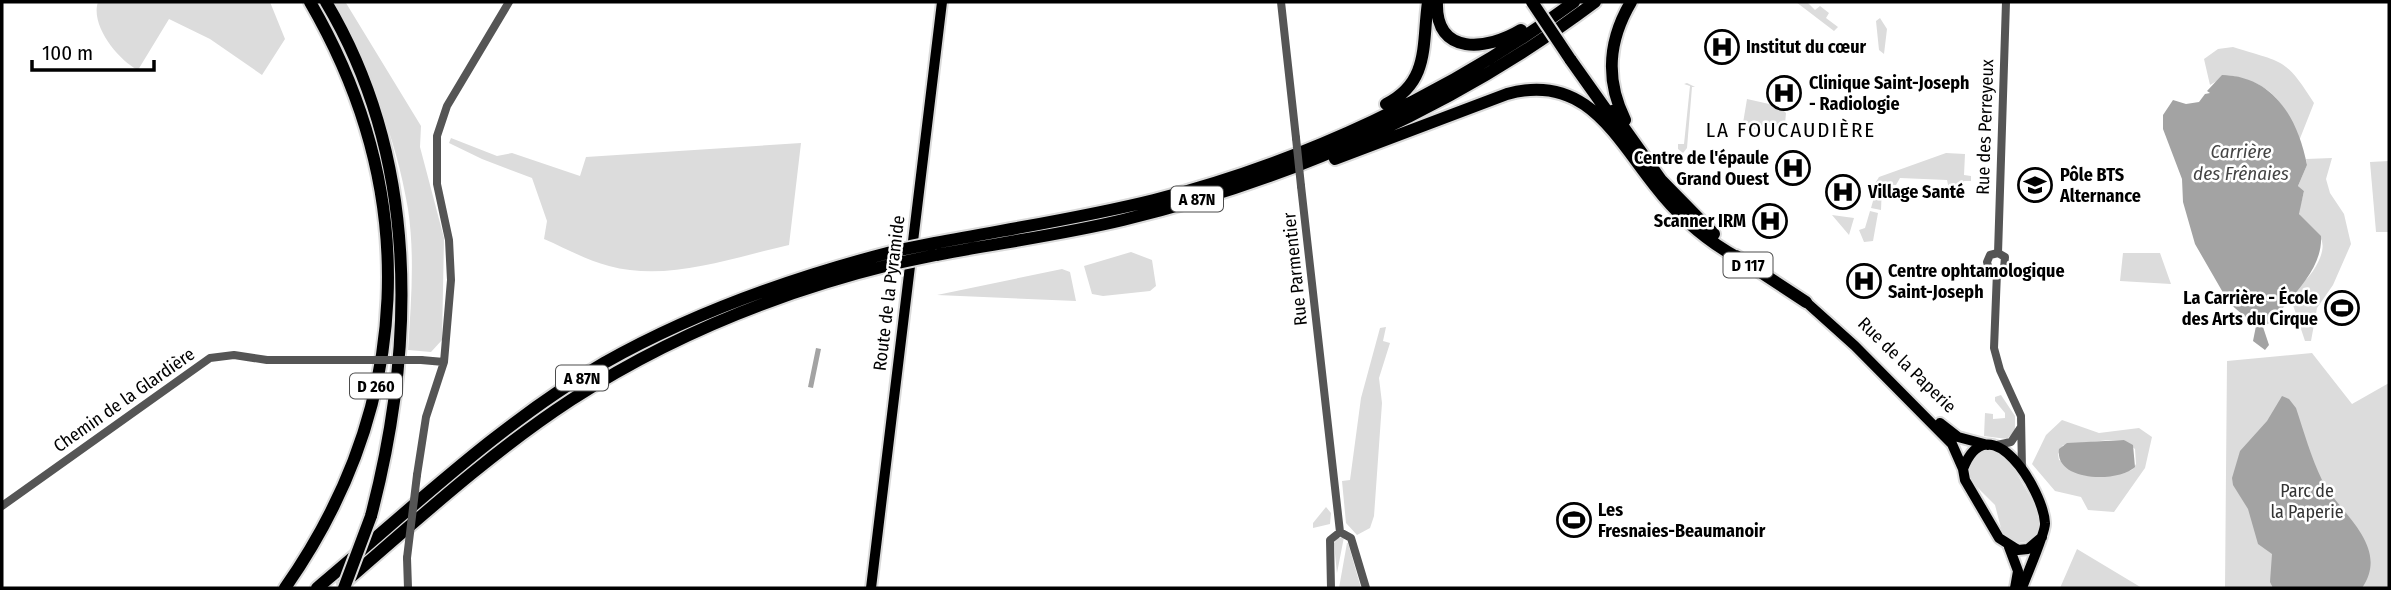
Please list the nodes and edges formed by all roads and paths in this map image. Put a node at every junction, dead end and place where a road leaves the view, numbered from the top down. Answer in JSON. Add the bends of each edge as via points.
{"nodes":[{"id":1,"x":310,"y":2,"type":"edge"},
{"id":2,"x":326,"y":2,"type":"edge"},
{"id":3,"x":509,"y":2,"type":"edge"},
{"id":4,"x":942,"y":2,"type":"edge"},
{"id":5,"x":1281,"y":2,"type":"edge"},
{"id":6,"x":1428,"y":2,"type":"edge"},
{"id":7,"x":1437,"y":2,"type":"edge"},
{"id":8,"x":1532,"y":2,"type":"edge"},
{"id":9,"x":1538,"y":2,"type":"edge"},
{"id":10,"x":1562,"y":2,"type":"edge"},
{"id":11,"x":1574,"y":2,"type":"edge"},
{"id":12,"x":1595,"y":2,"type":"edge"},
{"id":13,"x":1631,"y":2,"type":"edge"},
{"id":14,"x":2006,"y":2,"type":"edge"},
{"id":15,"x":1572,"y":57,"type":"junction"},
{"id":16,"x":1650,"y":166,"type":"junction"},
{"id":17,"x":1188,"y":189,"type":"junction"},
{"id":18,"x":1220,"y":192,"type":"junction"},
{"id":19,"x":1695,"y":221,"type":"junction"},
{"id":20,"x":935,"y":249,"type":"junction"},
{"id":21,"x":1998,"y":253,"type":"junction"},
{"id":22,"x":894,"y":257,"type":"junction"},
{"id":23,"x":1740,"y":259,"type":"junction"},
{"id":24,"x":1997,"y":272,"type":"junction"},
{"id":25,"x":1807,"y":300,"type":"junction"},
{"id":26,"x":444,"y":362,"type":"junction"},
{"id":27,"x":2022,"y":424,"type":"junction"},
{"id":28,"x":1992,"y":445,"type":"junction"},
{"id":29,"x":1963,"y":469,"type":"junction"},
{"id":30,"x":2022,"y":473,"type":"junction"},
{"id":31,"x":2,"y":506,"type":"edge"},
{"id":32,"x":1340,"y":532,"type":"junction"},
{"id":33,"x":2042,"y":537,"type":"junction"},
{"id":34,"x":2009,"y":547,"type":"junction"},
{"id":35,"x":285,"y":588,"type":"edge"},
{"id":36,"x":317,"y":588,"type":"edge"},
{"id":37,"x":338,"y":588,"type":"edge"},
{"id":38,"x":344,"y":588,"type":"edge"},
{"id":39,"x":408,"y":588,"type":"edge"},
{"id":40,"x":871,"y":588,"type":"edge"},
{"id":41,"x":1331,"y":588,"type":"edge"},
{"id":42,"x":1366,"y":588,"type":"edge"},
{"id":43,"x":2015,"y":588,"type":"edge"},
{"id":44,"x":2022,"y":588,"type":"edge"}],
"edges":[{"from":1,"to":35,"type":"highway","number":"D 260","via":[[351,81],[377,165],[388,244],[387,308],[378,380],[352,468],[318,539]]},
{"from":2,"to":38,"type":"highway","number":"D 260","bridge":true,"via":[[353,53],[378,118],[396,194],[402,259],[398,370],[388,444],[372,516]]},
{"from":3,"to":26,"type":"street","via":[[447,106],[437,136],[437,184],[452,259]]},
{"from":4,"to":40,"type":"main road","name":"Route de la Pyramide"},
{"from":5,"to":32,"type":"street","name":"Rue Parmentier","bridge":true},
{"from":6,"to":17,"type":"highway","via":[[1420,68],[1404,94],[1336,129]]},
{"from":7,"to":10,"type":"highway","via":[[1439,18],[1449,35],[1480,47],[1516,33]]},
{"from":8,"to":15,"type":"highway","bridge":true},
{"from":9,"to":15,"type":"highway","bridge":true},
{"from":11,"to":17,"type":"highway","number":"A 87N","via":[[1503,50],[1402,106],[1266,164]]},
{"from":12,"to":18,"type":"highway","number":"A 87N","via":[[1480,79],[1408,117],[1325,155]]},
{"from":13,"to":16,"type":"highway","via":[[1612,50],[1611,81]]},
{"from":14,"to":21,"type":"street","name":"Rue des Perreyeux"},
{"from":15,"to":16,"type":"highway"},
{"from":15,"to":19,"type":"highway","via":[[1648,170]]},
{"from":16,"to":19,"type":"highway"},
{"from":17,"to":20,"type":"highway","number":"A 87N"},
{"from":18,"to":20,"type":"highway","number":"A 87N","via":[[1121,220]]},
{"from":18,"to":23,"type":"highway","via":[[1269,182],[1507,94],[1544,90],[1569,96],[1595,111],[1683,218],[1715,246]]},
{"from":19,"to":23,"type":"highway","number":"D 117"},
{"from":19,"to":25,"type":"highway","number":"D 117"},
{"from":20,"to":22,"type":"highway","number":"A 87N","bridge":true},
{"from":21,"to":24,"type":"street","name":"Rue des Perreyeux","via":[[2007,264]]},
{"from":21,"to":24,"type":"street","name":"Rue des Perreyeux","via":[[1990,255],[1987,262],[1989,269]]},
{"from":22,"to":36,"type":"highway","number":"A 87N","via":[[822,270],[749,295],[604,363],[526,416]]},
{"from":22,"to":37,"type":"highway","number":"A 87N","via":[[753,307],[679,338],[611,375],[475,471]]},
{"from":23,"to":25,"type":"highway","number":"D 117"},
{"from":24,"to":27,"type":"street","name":"Rue des Perreyeux","via":[[1995,356]]},
{"from":25,"to":28,"type":"main road","name":"Rue de la Paperie","number":"D 117","via":[[1834,319],[1943,426],[1958,437]]},
{"from":25,"to":29,"type":"main road","number":"D 117","via":[[1952,444]]},
{"from":26,"to":31,"type":"street","name":"Chemin de la Glardière","bridge":true,"via":[[211,358]]},
{"from":26,"to":39,"type":"street","bridge":true,"via":[[426,417],[407,558]]},
{"from":27,"to":28,"type":"street","via":[[2014,440]]},
{"from":27,"to":30,"type":"street","name":"Rue des Perreyeux"},
{"from":28,"to":29,"type":"main road","via":[[1972,452]]},
{"from":28,"to":30,"type":"main road","via":[[2012,456]]},
{"from":29,"to":34,"type":"main road","via":[[1985,516]]},
{"from":30,"to":33,"type":"main road","via":[[2044,513]]},
{"from":32,"to":41,"type":"street","via":[[1330,540]]},
{"from":32,"to":42,"type":"street","via":[[1351,538]]},
{"from":33,"to":34,"type":"main road","via":[[2028,549]]},
{"from":33,"to":44,"type":"main road"},
{"from":34,"to":43,"type":"main road","via":[[2017,561]]}]}
